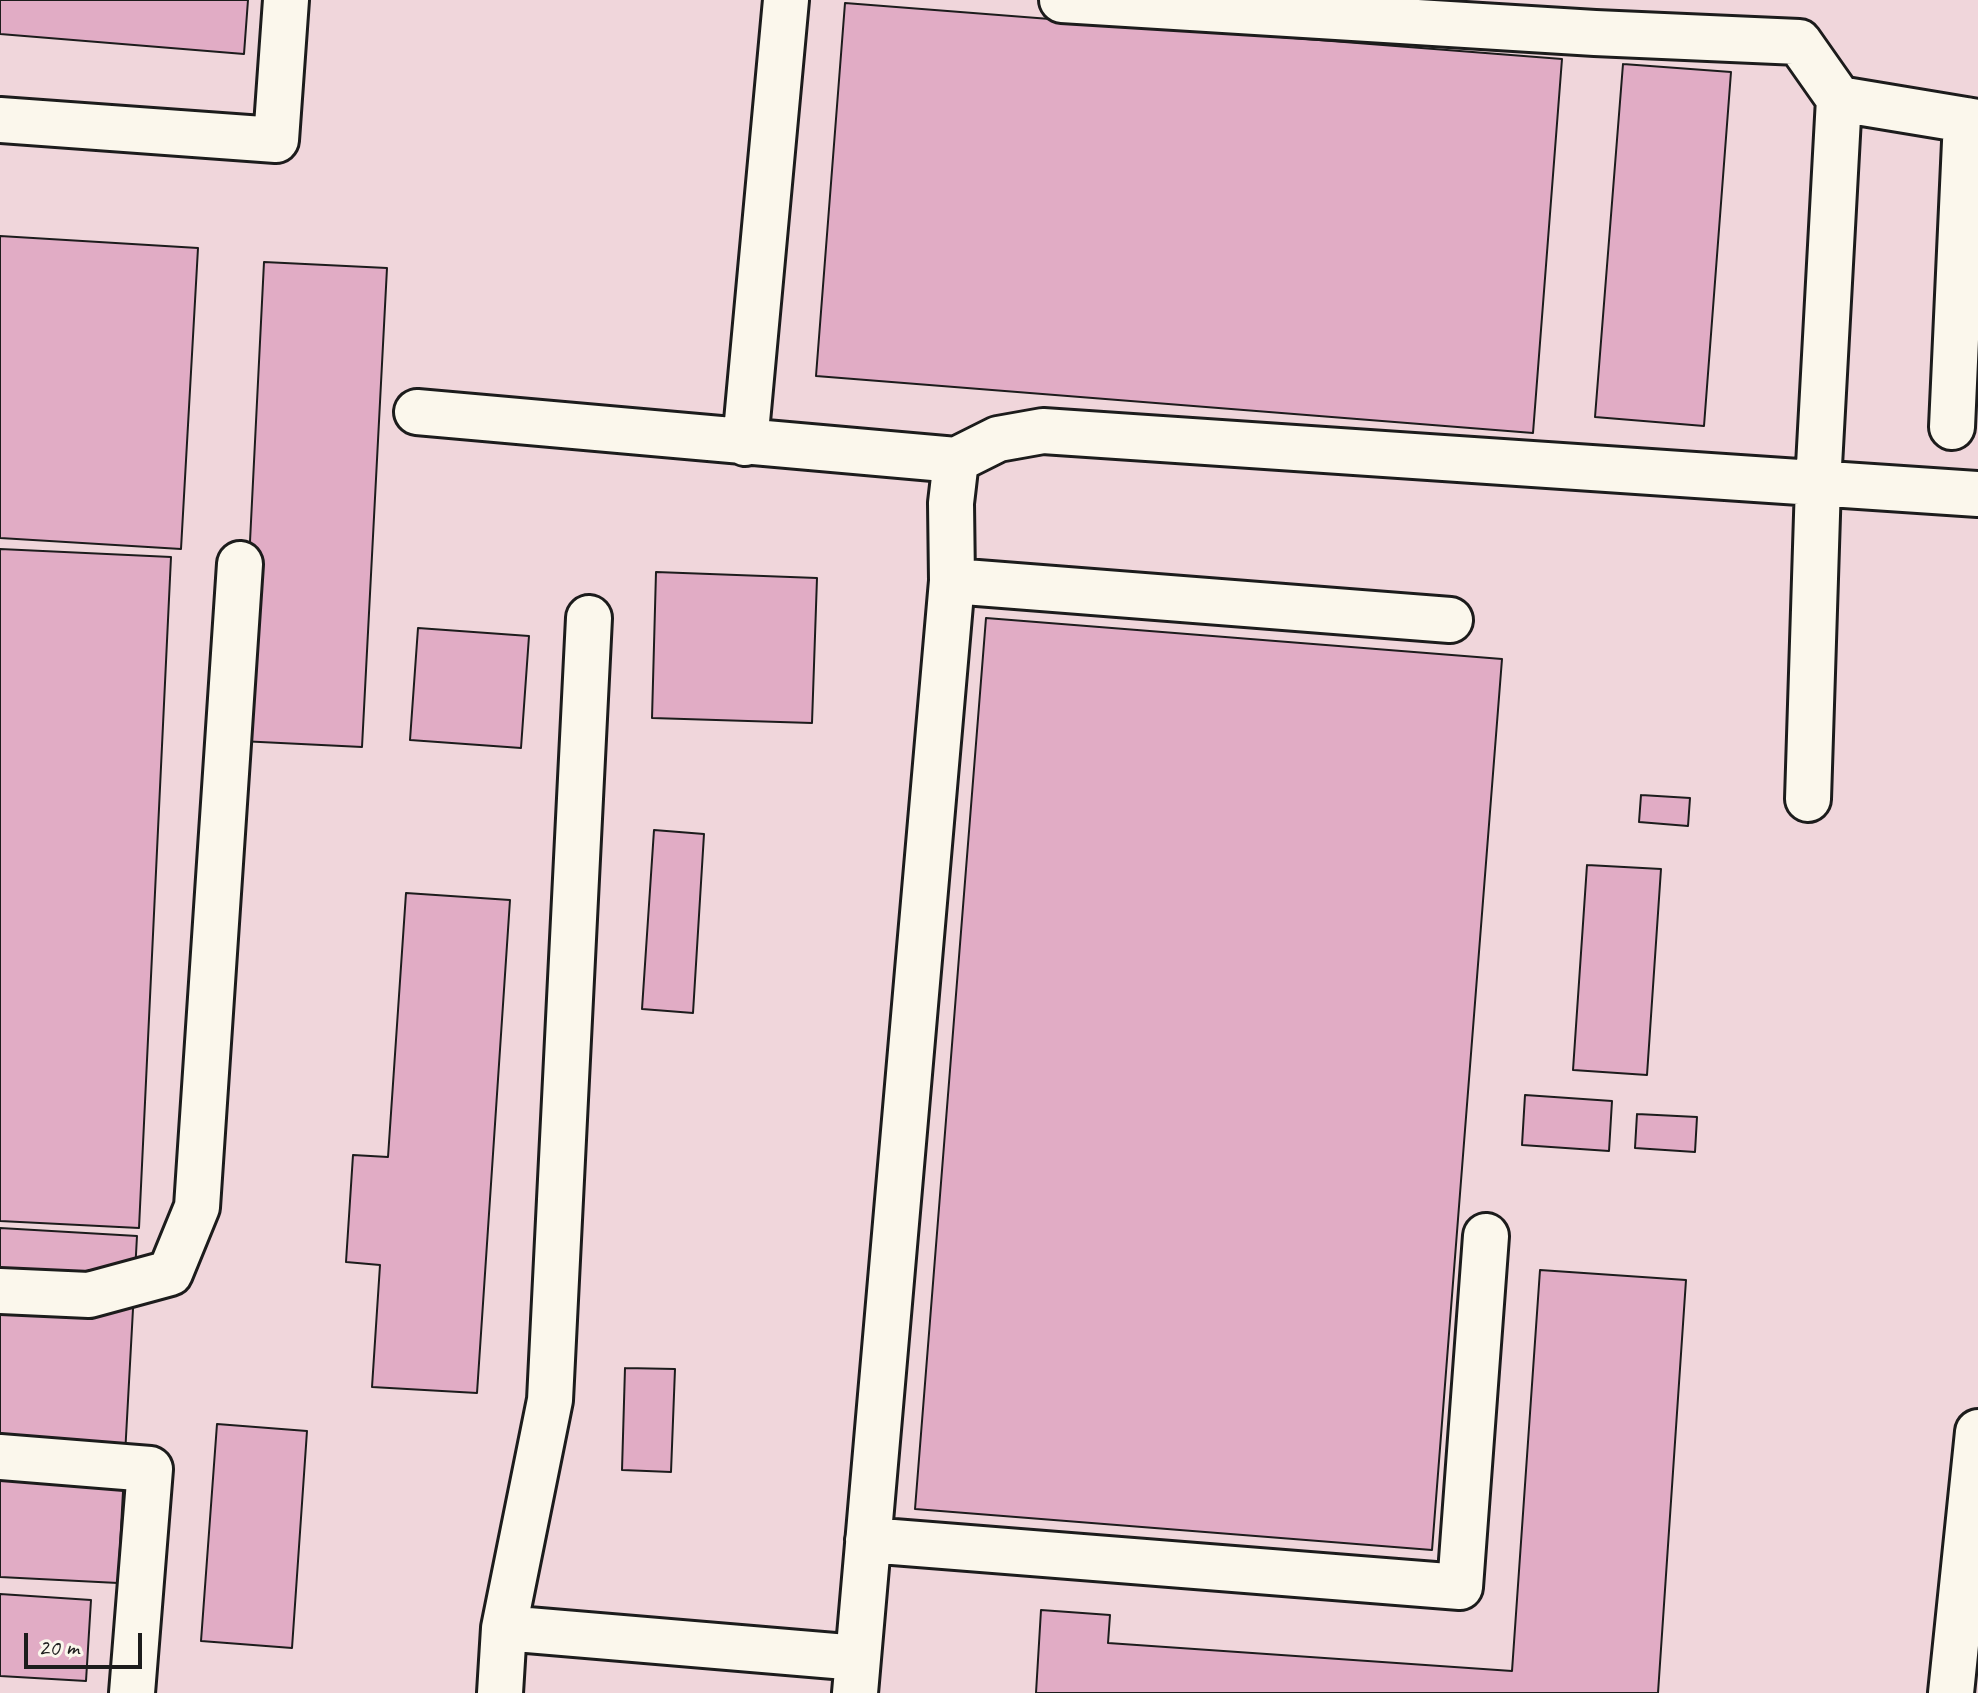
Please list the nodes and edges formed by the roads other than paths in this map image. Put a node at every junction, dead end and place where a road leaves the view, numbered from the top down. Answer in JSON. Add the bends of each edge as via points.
{"nodes":[{"id":1,"x":286,"y":0,"type":"edge"},
{"id":2,"x":786,"y":0,"type":"edge"},
{"id":3,"x":1062,"y":0,"type":"edge"},
{"id":4,"x":1839,"y":99,"type":"junction"},
{"id":5,"x":0,"y":120,"type":"edge"},
{"id":6,"x":1972,"y":121,"type":"edge"},
{"id":7,"x":417,"y":412,"type":"dead end"},
{"id":8,"x":1952,"y":427,"type":"dead end"},
{"id":9,"x":745,"y":443,"type":"junction"},
{"id":10,"x":956,"y":460,"type":"junction"},
{"id":11,"x":1818,"y":484,"type":"junction"},
{"id":12,"x":1978,"y":494,"type":"edge"},
{"id":13,"x":240,"y":564,"type":"dead end"},
{"id":14,"x":952,"y":581,"type":"junction"},
{"id":15,"x":589,"y":618,"type":"dead end"},
{"id":16,"x":1450,"y":620,"type":"dead end"},
{"id":17,"x":1808,"y":799,"type":"dead end"},
{"id":18,"x":1486,"y":1236,"type":"dead end"},
{"id":19,"x":0,"y":1291,"type":"edge"},
{"id":20,"x":1978,"y":1432,"type":"edge"},
{"id":21,"x":0,"y":1457,"type":"edge"},
{"id":22,"x":868,"y":1540,"type":"junction"},
{"id":23,"x":504,"y":1628,"type":"junction"},
{"id":24,"x":857,"y":1675,"type":"edge"},
{"id":25,"x":132,"y":1693,"type":"edge"},
{"id":26,"x":500,"y":1693,"type":"edge"},
{"id":27,"x":1951,"y":1693,"type":"edge"}],
"edges":[{"from":1,"to":5,"type":"street","via":[[276,140]]},
{"from":2,"to":9,"type":"street"},
{"from":3,"to":4,"type":"street","via":[[1799,42]]},
{"from":4,"to":6,"type":"street"},
{"from":4,"to":11,"type":"street"},
{"from":6,"to":8,"type":"street"},
{"from":7,"to":9,"type":"street"},
{"from":9,"to":10,"type":"street"},
{"from":10,"to":11,"type":"street","via":[[998,439],[1043,431]]},
{"from":10,"to":14,"type":"street"},
{"from":11,"to":12,"type":"street"},
{"from":11,"to":17,"type":"street"},
{"from":13,"to":19,"type":"street","via":[[197,1207],[170,1273],[89,1295]]},
{"from":14,"to":16,"type":"street"},
{"from":14,"to":22,"type":"street"},
{"from":15,"to":23,"type":"street","via":[[550,1400]]},
{"from":18,"to":22,"type":"street","via":[[1460,1587]]},
{"from":20,"to":27,"type":"street"},
{"from":21,"to":25,"type":"street","via":[[150,1469]]},
{"from":22,"to":24,"type":"street"},
{"from":23,"to":24,"type":"street"},
{"from":23,"to":26,"type":"street"}]}
